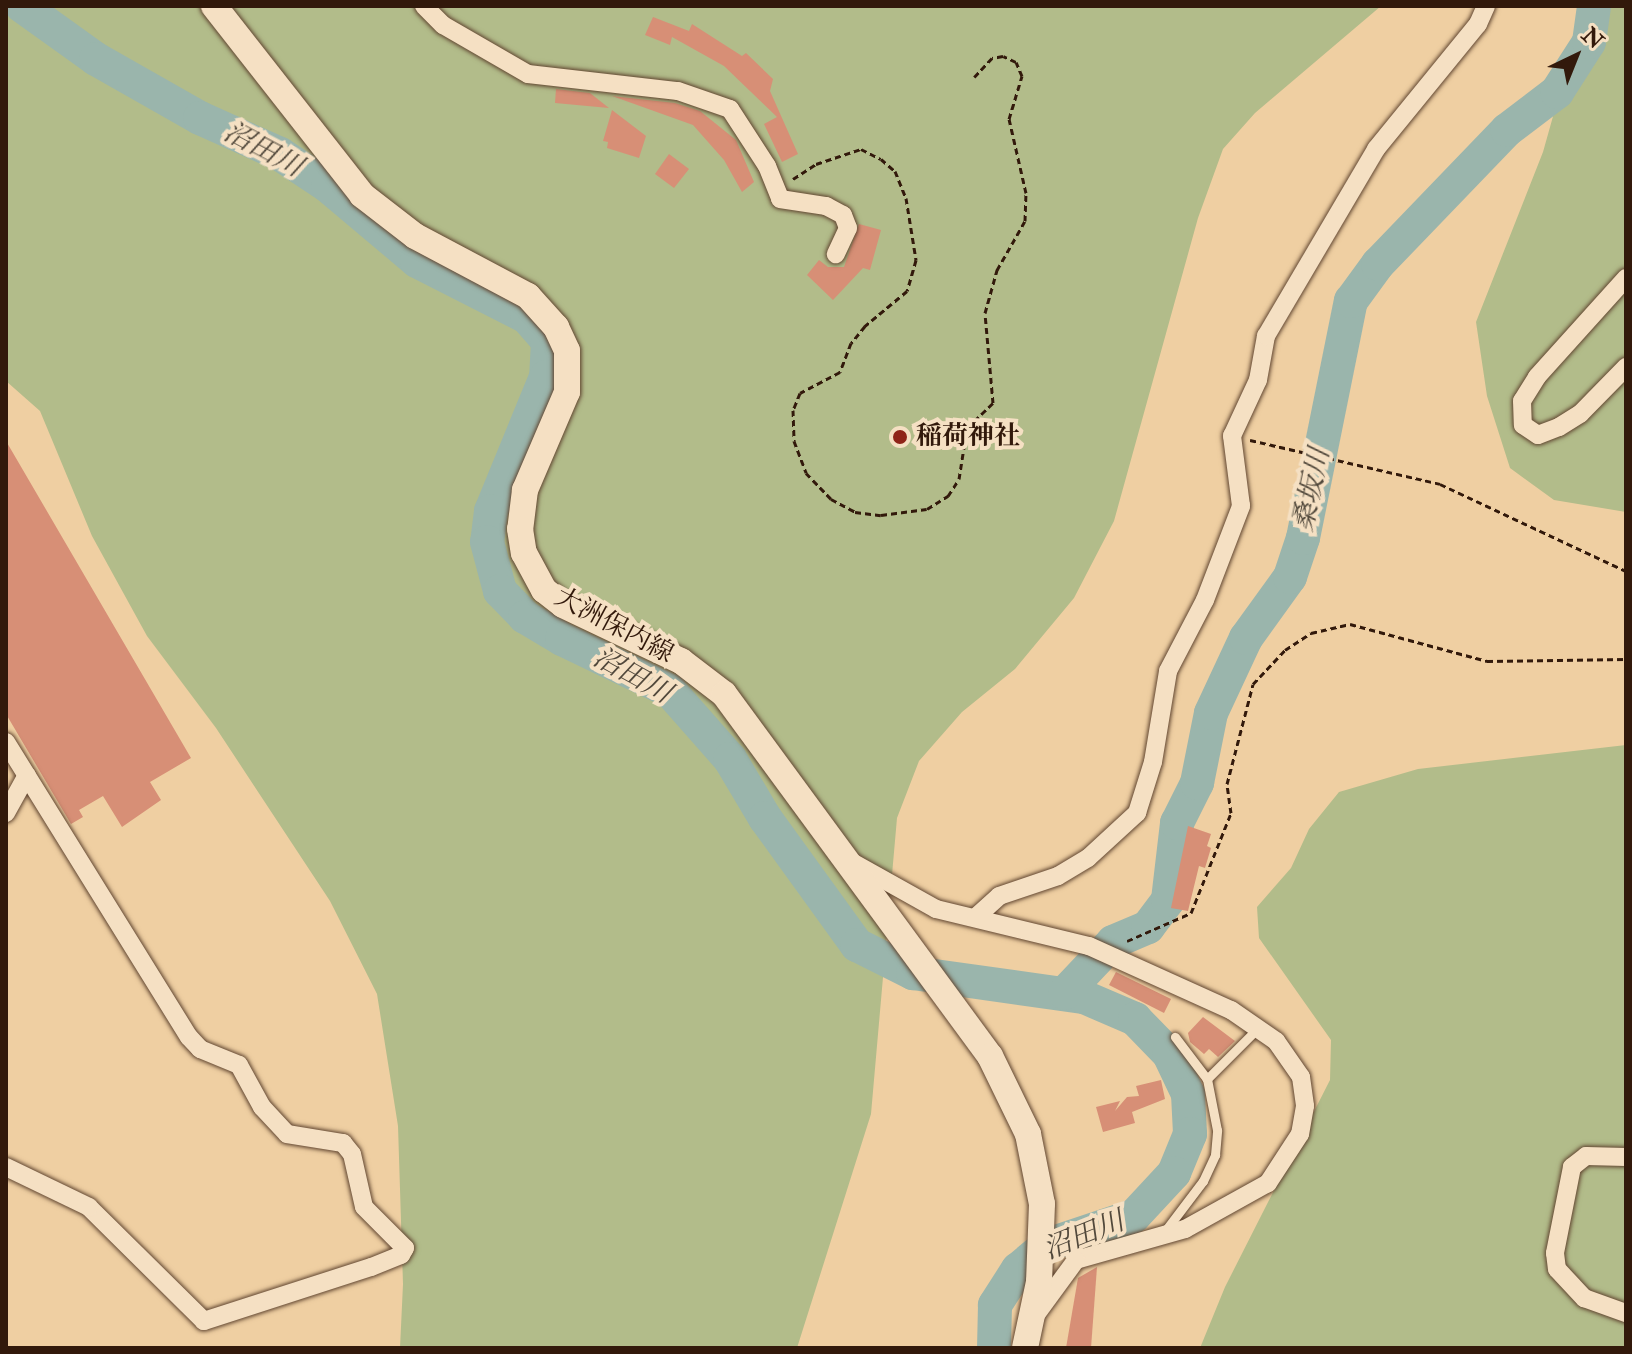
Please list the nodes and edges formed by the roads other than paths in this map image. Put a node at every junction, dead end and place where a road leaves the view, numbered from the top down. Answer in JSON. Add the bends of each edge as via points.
{"nodes":[{"id":1,"x":214,"y":6,"type":"edge"},
{"id":2,"x":424,"y":6,"type":"edge"},
{"id":3,"x":1486,"y":6,"type":"edge"},
{"id":4,"x":836,"y":254,"type":"dead end"},
{"id":5,"x":1626,"y":278,"type":"edge"},
{"id":6,"x":1626,"y":367,"type":"edge"},
{"id":7,"x":6,"y":742,"type":"edge"},
{"id":8,"x":27,"y":775,"type":"junction"},
{"id":9,"x":6,"y":813,"type":"edge"},
{"id":10,"x":849,"y":861,"type":"junction"},
{"id":11,"x":976,"y":917,"type":"junction"},
{"id":12,"x":1258,"y":1028,"type":"junction"},
{"id":13,"x":1175,"y":1037,"type":"dead end"},
{"id":14,"x":1207,"y":1079,"type":"junction"},
{"id":15,"x":1626,"y":1157,"type":"edge"},
{"id":16,"x":6,"y":1167,"type":"edge"},
{"id":17,"x":1163,"y":1234,"type":"junction"},
{"id":18,"x":1626,"y":1313,"type":"edge"},
{"id":19,"x":1032,"y":1319,"type":"junction"},
{"id":20,"x":1025,"y":1348,"type":"edge"}],
"edges":[{"from":1,"to":10,"type":"main road","name":"大洲保内線","via":[[362,195],[415,236],[528,296],[547,314],[567,351],[567,392],[521,509],[524,553],[533,573],[563,605],[705,676],[751,723]]},
{"from":2,"to":4,"type":"street","via":[[443,25],[528,74],[678,91],[730,109],[767,166],[780,199],[826,206],[843,215],[848,228]]},
{"from":3,"to":11,"type":"street","via":[[1478,24],[1376,149],[1266,336],[1258,380],[1232,436],[1243,486],[1241,506],[1205,600],[1168,671],[1153,762],[1137,813],[1088,858],[1058,876],[999,896]]},
{"from":5,"to":6,"type":"street","via":[[1537,377],[1522,401],[1523,425],[1538,435],[1559,427],[1580,414]]},
{"from":7,"to":8,"type":"street"},
{"from":8,"to":9,"type":"street"},
{"from":8,"to":16,"type":"street","via":[[189,1037],[200,1049],[239,1065],[262,1107],[287,1134],[343,1143],[352,1154],[364,1207],[405,1248],[401,1255],[371,1267],[204,1321],[89,1207]]},
{"from":10,"to":11,"type":"street","via":[[936,909]]},
{"from":10,"to":19,"type":"main road","name":"大洲保内線","via":[[990,1056],[1028,1134],[1045,1232]]},
{"from":11,"to":12,"type":"street","via":[[1107,955],[1231,1010]]},
{"from":12,"to":14,"type":"lane"},
{"from":12,"to":17,"type":"street","via":[[1276,1041],[1301,1077],[1305,1106],[1300,1134],[1268,1183],[1185,1229]]},
{"from":13,"to":14,"type":"lane"},
{"from":14,"to":17,"type":"lane","via":[[1216,1108],[1215,1155],[1186,1207]]},
{"from":15,"to":18,"type":"street","via":[[1586,1156],[1572,1167],[1555,1253],[1557,1269],[1584,1298]]},
{"from":17,"to":19,"type":"street","via":[[1076,1260]]},
{"from":19,"to":20,"type":"main road","name":"大洲保内線"}]}
